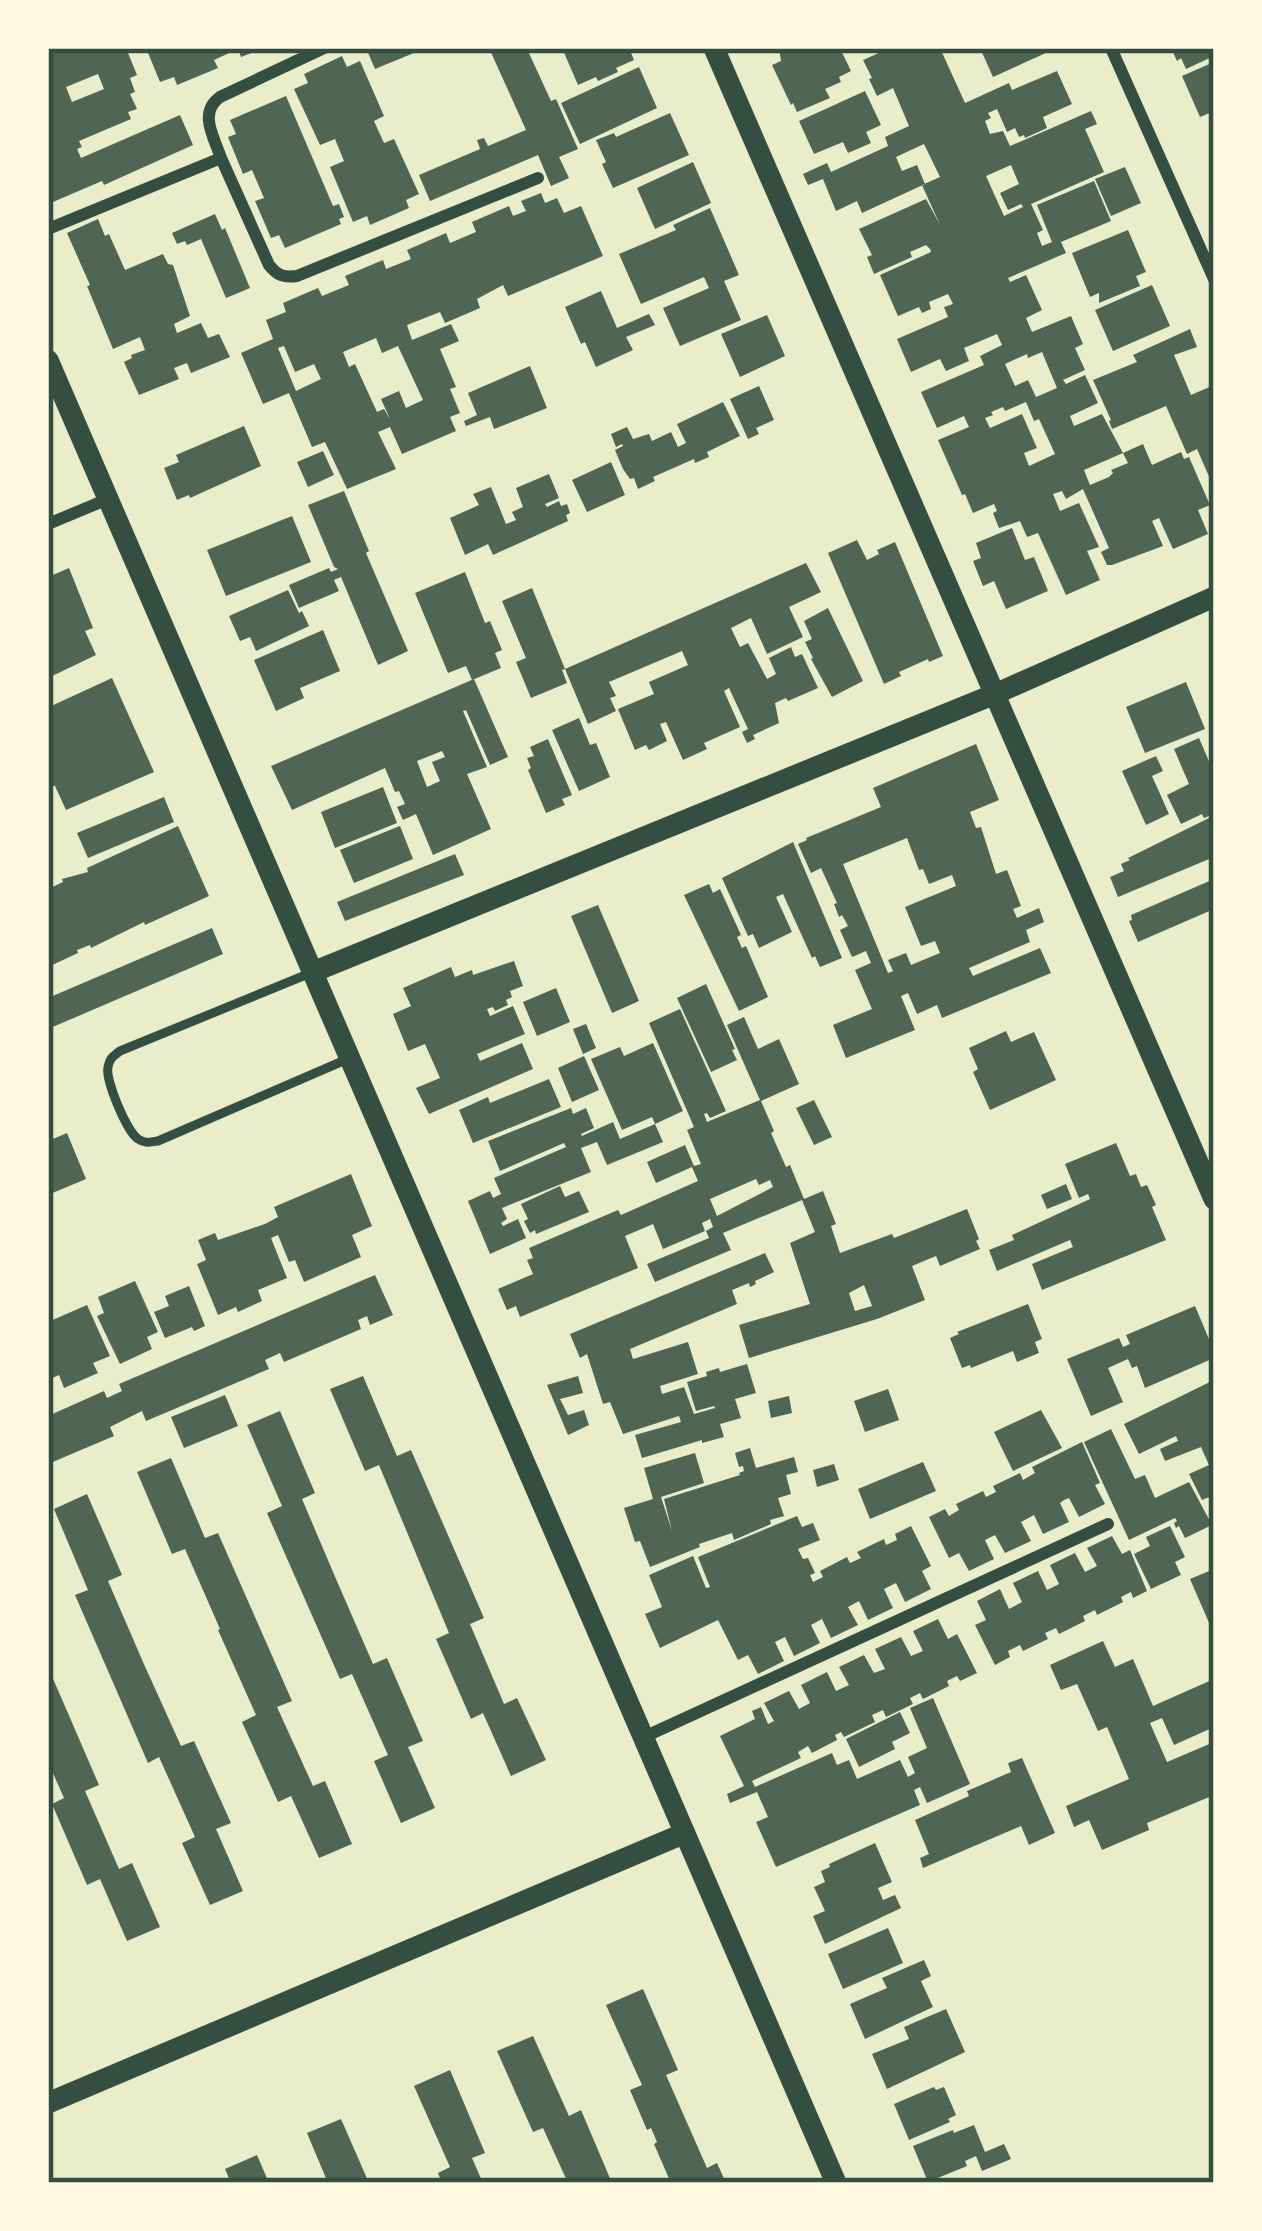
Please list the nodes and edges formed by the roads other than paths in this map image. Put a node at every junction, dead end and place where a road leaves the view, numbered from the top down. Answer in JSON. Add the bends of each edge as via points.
{"nodes":[{"id":1,"x":324,"y":48,"type":"edge"},
{"id":2,"x":714,"y":48,"type":"edge"},
{"id":3,"x":1111,"y":48,"type":"edge"},
{"id":4,"x":221,"y":158,"type":"junction"},
{"id":5,"x":538,"y":178,"type":"dead end"},
{"id":6,"x":48,"y":230,"type":"edge"},
{"id":7,"x":1214,"y":279,"type":"edge"},
{"id":8,"x":48,"y":360,"type":"edge"},
{"id":9,"x":108,"y":499,"type":"junction"},
{"id":10,"x":48,"y":524,"type":"edge"},
{"id":11,"x":1214,"y":597,"type":"edge"},
{"id":12,"x":994,"y":694,"type":"junction"},
{"id":13,"x":313,"y":972,"type":"junction"},
{"id":14,"x":350,"y":1058,"type":"junction"},
{"id":15,"x":1214,"y":1199,"type":"edge"},
{"id":16,"x":1108,"y":1524,"type":"dead end"},
{"id":17,"x":644,"y":1737,"type":"junction"},
{"id":18,"x":685,"y":1833,"type":"junction"},
{"id":19,"x":48,"y":2103,"type":"edge"},
{"id":20,"x":836,"y":2183,"type":"edge"}],
"edges":[{"from":1,"to":4,"type":"street","via":[[212,103],[207,113]]},
{"from":2,"to":12,"type":"street"},
{"from":3,"to":7,"type":"street"},
{"from":4,"to":5,"type":"street","via":[[268,265],[286,278]]},
{"from":4,"to":6,"type":"street"},
{"from":8,"to":9,"type":"street"},
{"from":9,"to":10,"type":"street"},
{"from":9,"to":13,"type":"street"},
{"from":11,"to":12,"type":"street"},
{"from":12,"to":13,"type":"street"},
{"from":12,"to":15,"type":"street"},
{"from":13,"to":14,"type":"street"},
{"from":13,"to":14,"type":"lane","via":[[111,1058],[109,1080],[129,1130],[158,1141]]},
{"from":14,"to":17,"type":"street"},
{"from":16,"to":17,"type":"street"},
{"from":17,"to":18,"type":"street"},
{"from":18,"to":19,"type":"street"},
{"from":18,"to":20,"type":"street"}]}
